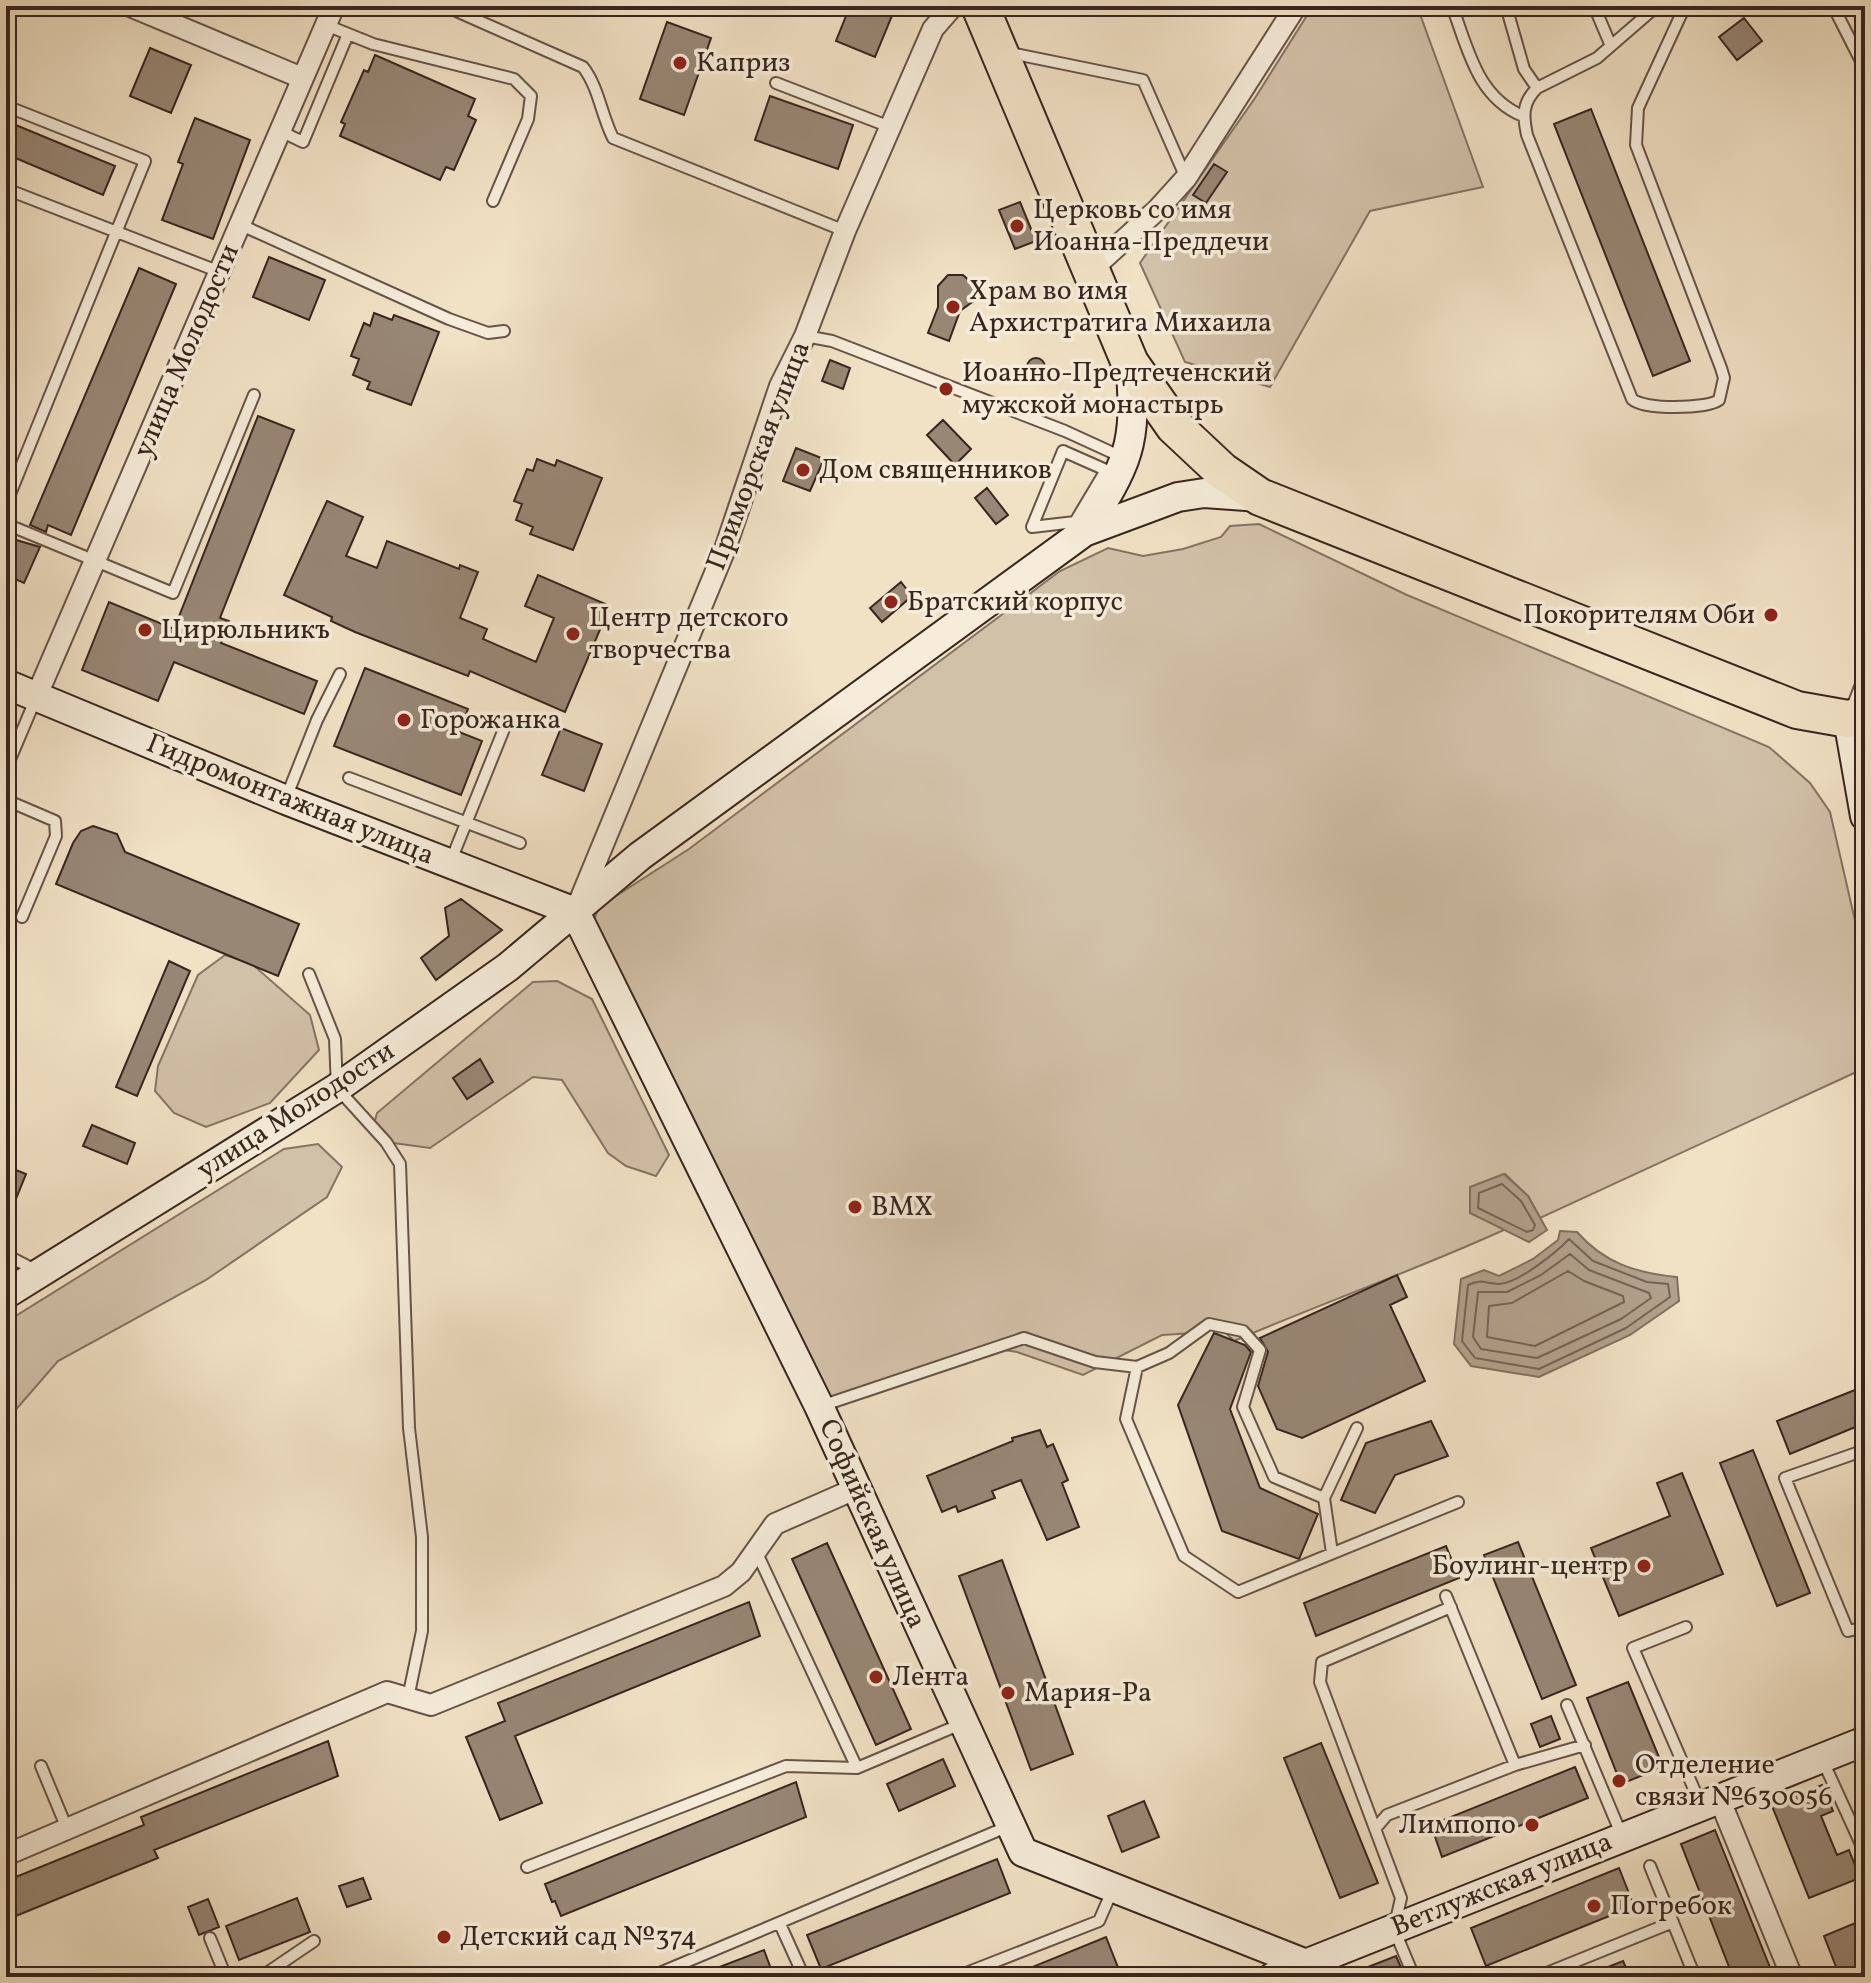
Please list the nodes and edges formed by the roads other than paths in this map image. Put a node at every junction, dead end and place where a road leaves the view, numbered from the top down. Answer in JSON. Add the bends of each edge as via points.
{"nodes":[{"id":1,"x":130,"y":6,"type":"edge"},
{"id":2,"x":334,"y":6,"type":"edge"},
{"id":3,"x":445,"y":6,"type":"edge"},
{"id":4,"x":953,"y":6,"type":"edge"},
{"id":5,"x":980,"y":6,"type":"edge"},
{"id":6,"x":1296,"y":6,"type":"edge"},
{"id":7,"x":1452,"y":6,"type":"edge"},
{"id":8,"x":1506,"y":6,"type":"edge"},
{"id":9,"x":1594,"y":6,"type":"edge"},
{"id":10,"x":1657,"y":6,"type":"edge"},
{"id":11,"x":1685,"y":6,"type":"edge"},
{"id":12,"x":1833,"y":6,"type":"edge"},
{"id":13,"x":326,"y":25,"type":"junction"},
{"id":14,"x":348,"y":34,"type":"junction"},
{"id":15,"x":1611,"y":46,"type":"junction"},
{"id":16,"x":998,"y":51,"type":"junction"},
{"id":17,"x":1865,"y":69,"type":"edge"},
{"id":18,"x":302,"y":78,"type":"junction"},
{"id":19,"x":776,"y":83,"type":"dead end"},
{"id":20,"x":1537,"y":88,"type":"junction"},
{"id":21,"x":6,"y":106,"type":"edge"},
{"id":22,"x":1523,"y":116,"type":"junction"},
{"id":23,"x":890,"y":127,"type":"junction"},
{"id":24,"x":279,"y":131,"type":"junction"},
{"id":25,"x":1186,"y":178,"type":"junction"},
{"id":26,"x":6,"y":189,"type":"edge"},
{"id":27,"x":493,"y":201,"type":"dead end"},
{"id":28,"x":241,"y":225,"type":"junction"},
{"id":29,"x":845,"y":231,"type":"junction"},
{"id":30,"x":116,"y":233,"type":"junction"},
{"id":31,"x":1091,"y":270,"type":"junction"},
{"id":32,"x":221,"y":272,"type":"junction"},
{"id":33,"x":504,"y":331,"type":"dead end"},
{"id":34,"x":805,"y":336,"type":"junction"},
{"id":35,"x":1130,"y":363,"type":"junction"},
{"id":36,"x":254,"y":395,"type":"dead end"},
{"id":37,"x":1127,"y":460,"type":"junction"},
{"id":38,"x":1108,"y":481,"type":"junction"},
{"id":39,"x":1260,"y":497,"type":"junction"},
{"id":40,"x":6,"y":504,"type":"edge"},
{"id":41,"x":6,"y":524,"type":"edge"},
{"id":42,"x":1084,"y":532,"type":"junction"},
{"id":43,"x":96,"y":560,"type":"junction"},
{"id":44,"x":340,"y":674,"type":"dead end"},
{"id":45,"x":1865,"y":674,"type":"edge"},
{"id":46,"x":6,"y":684,"type":"edge"},
{"id":47,"x":37,"y":695,"type":"junction"},
{"id":48,"x":1856,"y":717,"type":"edge"},
{"id":49,"x":504,"y":729,"type":"dead end"},
{"id":50,"x":6,"y":769,"type":"edge"},
{"id":51,"x":349,"y":778,"type":"dead end"},
{"id":52,"x":6,"y":800,"type":"edge"},
{"id":53,"x":286,"y":800,"type":"junction"},
{"id":54,"x":1865,"y":816,"type":"edge"},
{"id":55,"x":466,"y":825,"type":"junction"},
{"id":56,"x":520,"y":843,"type":"dead end"},
{"id":57,"x":449,"y":865,"type":"junction"},
{"id":58,"x":575,"y":912,"type":"junction"},
{"id":59,"x":22,"y":917,"type":"dead end"},
{"id":60,"x":309,"y":974,"type":"dead end"},
{"id":61,"x":337,"y":1088,"type":"junction"},
{"id":62,"x":6,"y":1255,"type":"edge"},
{"id":63,"x":39,"y":1272,"type":"junction"},
{"id":64,"x":6,"y":1294,"type":"edge"},
{"id":65,"x":1137,"y":1367,"type":"junction"},
{"id":66,"x":819,"y":1406,"type":"junction"},
{"id":67,"x":1357,"y":1428,"type":"dead end"},
{"id":68,"x":1865,"y":1450,"type":"edge"},
{"id":69,"x":855,"y":1489,"type":"junction"},
{"id":70,"x":1324,"y":1498,"type":"junction"},
{"id":71,"x":1458,"y":1502,"type":"dead end"},
{"id":72,"x":756,"y":1551,"type":"junction"},
{"id":73,"x":1332,"y":1553,"type":"junction"},
{"id":74,"x":1446,"y":1596,"type":"dead end"},
{"id":75,"x":1451,"y":1607,"type":"junction"},
{"id":76,"x":1686,"y":1627,"type":"dead end"},
{"id":77,"x":1865,"y":1627,"type":"edge"},
{"id":78,"x":408,"y":1698,"type":"junction"},
{"id":79,"x":1567,"y":1705,"type":"dead end"},
{"id":80,"x":962,"y":1724,"type":"junction"},
{"id":81,"x":1865,"y":1741,"type":"edge"},
{"id":82,"x":1585,"y":1745,"type":"junction"},
{"id":83,"x":1822,"y":1757,"type":"junction"},
{"id":84,"x":1515,"y":1765,"type":"junction"},
{"id":85,"x":41,"y":1766,"type":"dead end"},
{"id":86,"x":857,"y":1768,"type":"junction"},
{"id":87,"x":1710,"y":1802,"type":"junction"},
{"id":88,"x":1010,"y":1825,"type":"junction"},
{"id":89,"x":1375,"y":1829,"type":"junction"},
{"id":90,"x":1860,"y":1830,"type":"edge"},
{"id":91,"x":68,"y":1831,"type":"junction"},
{"id":92,"x":1622,"y":1836,"type":"junction"},
{"id":93,"x":1865,"y":1853,"type":"edge"},
{"id":94,"x":6,"y":1855,"type":"edge"},
{"id":95,"x":1650,"y":1866,"type":"dead end"},
{"id":96,"x":527,"y":1867,"type":"dead end"},
{"id":97,"x":1113,"y":1888,"type":"junction"},
{"id":98,"x":1673,"y":1922,"type":"junction"},
{"id":99,"x":780,"y":1924,"type":"junction"},
{"id":100,"x":1394,"y":1929,"type":"junction"},
{"id":101,"x":210,"y":1938,"type":"dead end"},
{"id":102,"x":314,"y":1941,"type":"dead end"},
{"id":103,"x":1309,"y":1971,"type":"edge"},
{"id":104,"x":226,"y":1977,"type":"edge"},
{"id":105,"x":261,"y":1977,"type":"edge"},
{"id":106,"x":650,"y":1977,"type":"edge"},
{"id":107,"x":804,"y":1977,"type":"edge"},
{"id":108,"x":956,"y":1977,"type":"edge"},
{"id":109,"x":1273,"y":1977,"type":"edge"},
{"id":110,"x":1414,"y":1977,"type":"edge"},
{"id":111,"x":1537,"y":1977,"type":"edge"},
{"id":112,"x":1695,"y":1977,"type":"edge"},
{"id":113,"x":1792,"y":1977,"type":"edge"}],
"edges":[{"from":1,"to":18,"type":"street"},
{"from":2,"to":13,"type":"street","name":"улица Молодости"},
{"from":3,"to":29,"type":"lane","via":[[583,67],[595,83],[613,138]]},
{"from":4,"to":23,"type":"street","name":"Приморская улица","via":[[933,29]]},
{"from":5,"to":16,"type":"highway"},
{"from":6,"to":25,"type":"street"},
{"from":7,"to":22,"type":"lane","via":[[1488,93]]},
{"from":8,"to":20,"type":"lane","via":[[1524,69]]},
{"from":9,"to":15,"type":"lane"},
{"from":10,"to":15,"type":"lane"},
{"from":11,"to":22,"type":"lane","via":[[1642,96],[1636,145],[1724,378],[1715,403],[1651,406],[1632,399]]},
{"from":12,"to":17,"type":"lane"},
{"from":13,"to":14,"type":"lane"},
{"from":13,"to":18,"type":"street","name":"улица Молодости"},
{"from":14,"to":24,"type":"lane","via":[[303,142]]},
{"from":14,"to":27,"type":"lane","via":[[514,79],[531,96],[528,119]]},
{"from":15,"to":20,"type":"lane","via":[[1576,72]]},
{"from":16,"to":25,"type":"lane","via":[[1143,80]]},
{"from":16,"to":31,"type":"highway"},
{"from":18,"to":24,"type":"street","name":"улица Молодости"},
{"from":19,"to":23,"type":"lane"},
{"from":20,"to":22,"type":"lane"},
{"from":21,"to":30,"type":"lane","via":[[145,161]]},
{"from":23,"to":29,"type":"street","name":"Приморская улица"},
{"from":24,"to":28,"type":"street","name":"улица Молодости"},
{"from":25,"to":31,"type":"street"},
{"from":26,"to":30,"type":"lane"},
{"from":28,"to":32,"type":"street","name":"улица Молодости"},
{"from":28,"to":33,"type":"lane","via":[[449,319],[488,333]]},
{"from":29,"to":34,"type":"street","name":"Приморская улица"},
{"from":30,"to":32,"type":"lane"},
{"from":30,"to":40,"type":"lane"},
{"from":31,"to":35,"type":"highway"},
{"from":32,"to":43,"type":"street","name":"улица Молодости"},
{"from":34,"to":37,"type":"lane","via":[[846,346]]},
{"from":34,"to":58,"type":"street","name":"Приморская улица","via":[[780,386],[725,549]]},
{"from":35,"to":37,"type":"main road","via":[[1134,405]]},
{"from":35,"to":39,"type":"highway","via":[[1174,426],[1222,471]]},
{"from":36,"to":43,"type":"lane","via":[[173,593]]},
{"from":37,"to":38,"type":"main road"},
{"from":38,"to":38,"type":"lane","via":[[1075,522],[1032,527],[1063,451],[1106,470]]},
{"from":38,"to":42,"type":"main road"},
{"from":39,"to":42,"type":"main road","via":[[1178,497]]},
{"from":39,"to":48,"type":"highway","via":[[1797,710]]},
{"from":41,"to":43,"type":"lane"},
{"from":42,"to":58,"type":"main road","name":"улица Молодости","via":[[627,866]]},
{"from":43,"to":47,"type":"street","name":"улица Молодости"},
{"from":44,"to":53,"type":"lane"},
{"from":45,"to":48,"type":"lane"},
{"from":46,"to":47,"type":"main road","name":"Гидромонтажная улица"},
{"from":47,"to":50,"type":"lane"},
{"from":47,"to":53,"type":"main road","name":"Гидромонтажная улица"},
{"from":48,"to":54,"type":"main road"},
{"from":49,"to":55,"type":"lane"},
{"from":51,"to":55,"type":"lane"},
{"from":52,"to":59,"type":"lane","via":[[55,821],[56,836]]},
{"from":53,"to":57,"type":"main road","name":"Гидромонтажная улица"},
{"from":55,"to":56,"type":"lane"},
{"from":55,"to":57,"type":"lane"},
{"from":57,"to":58,"type":"main road","name":"Гидромонтажная улица"},
{"from":58,"to":61,"type":"main road","name":"улица Молодости","via":[[508,967]]},
{"from":58,"to":66,"type":"main road","name":"Софийская улица"},
{"from":60,"to":61,"type":"lane","via":[[335,1039]]},
{"from":61,"to":63,"type":"main road","name":"улица Молодости"},
{"from":61,"to":78,"type":"lane","via":[[400,1164],[409,1428],[422,1537],[422,1631]]},
{"from":62,"to":63,"type":"lane"},
{"from":63,"to":64,"type":"main road","name":"улица Молодости"},
{"from":65,"to":66,"type":"lane","via":[[1095,1362],[1024,1338]]},
{"from":65,"to":70,"type":"lane","via":[[1169,1353],[1209,1324],[1243,1331],[1260,1350],[1243,1407],[1274,1477]]},
{"from":65,"to":73,"type":"lane","via":[[1126,1419],[1184,1556],[1238,1592]]},
{"from":66,"to":69,"type":"main road","name":"Софийская улица"},
{"from":67,"to":70,"type":"lane"},
{"from":68,"to":77,"type":"lane","via":[[1785,1478],[1848,1631]]},
{"from":69,"to":72,"type":"street","via":[[775,1524]]},
{"from":69,"to":80,"type":"main road","name":"Софийская улица"},
{"from":70,"to":73,"type":"lane"},
{"from":71,"to":73,"type":"lane"},
{"from":72,"to":78,"type":"street","via":[[724,1586],[431,1705]]},
{"from":72,"to":86,"type":"lane"},
{"from":74,"to":75,"type":"lane"},
{"from":75,"to":84,"type":"lane"},
{"from":75,"to":89,"type":"lane","via":[[1322,1662],[1320,1682]]},
{"from":76,"to":87,"type":"lane","via":[[1633,1648]]},
{"from":78,"to":91,"type":"street","via":[[387,1692]]},
{"from":79,"to":82,"type":"lane"},
{"from":80,"to":86,"type":"lane"},
{"from":80,"to":88,"type":"main road","name":"Софийская улица"},
{"from":81,"to":83,"type":"main road","name":"Ветлужская улица"},
{"from":82,"to":84,"type":"lane"},
{"from":82,"to":92,"type":"lane"},
{"from":83,"to":87,"type":"main road","name":"Ветлужская улица"},
{"from":83,"to":90,"type":"lane"},
{"from":84,"to":89,"type":"lane","via":[[1387,1815]]},
{"from":85,"to":91,"type":"lane"},
{"from":86,"to":96,"type":"lane","via":[[786,1766]]},
{"from":87,"to":92,"type":"main road","name":"Ветлужская улица"},
{"from":87,"to":113,"type":"street"},
{"from":88,"to":97,"type":"main road","name":"Софийская улица","via":[[1023,1852]]},
{"from":88,"to":99,"type":"lane"},
{"from":89,"to":100,"type":"lane","via":[[1401,1898]]},
{"from":90,"to":93,"type":"lane"},
{"from":91,"to":94,"type":"street"},
{"from":92,"to":100,"type":"main road","name":"Ветлужская улица"},
{"from":95,"to":98,"type":"lane"},
{"from":97,"to":103,"type":"main road","name":"Софийская улица"},
{"from":97,"to":108,"type":"lane","via":[[1099,1921]]},
{"from":98,"to":111,"type":"lane"},
{"from":98,"to":112,"type":"lane"},
{"from":99,"to":106,"type":"lane"},
{"from":99,"to":107,"type":"lane"},
{"from":100,"to":103,"type":"main road","name":"Ветлужская улица"},
{"from":100,"to":110,"type":"lane"},
{"from":101,"to":104,"type":"lane"},
{"from":102,"to":105,"type":"lane"},
{"from":103,"to":109,"type":"main road","name":"Ветлужская улица"}]}
